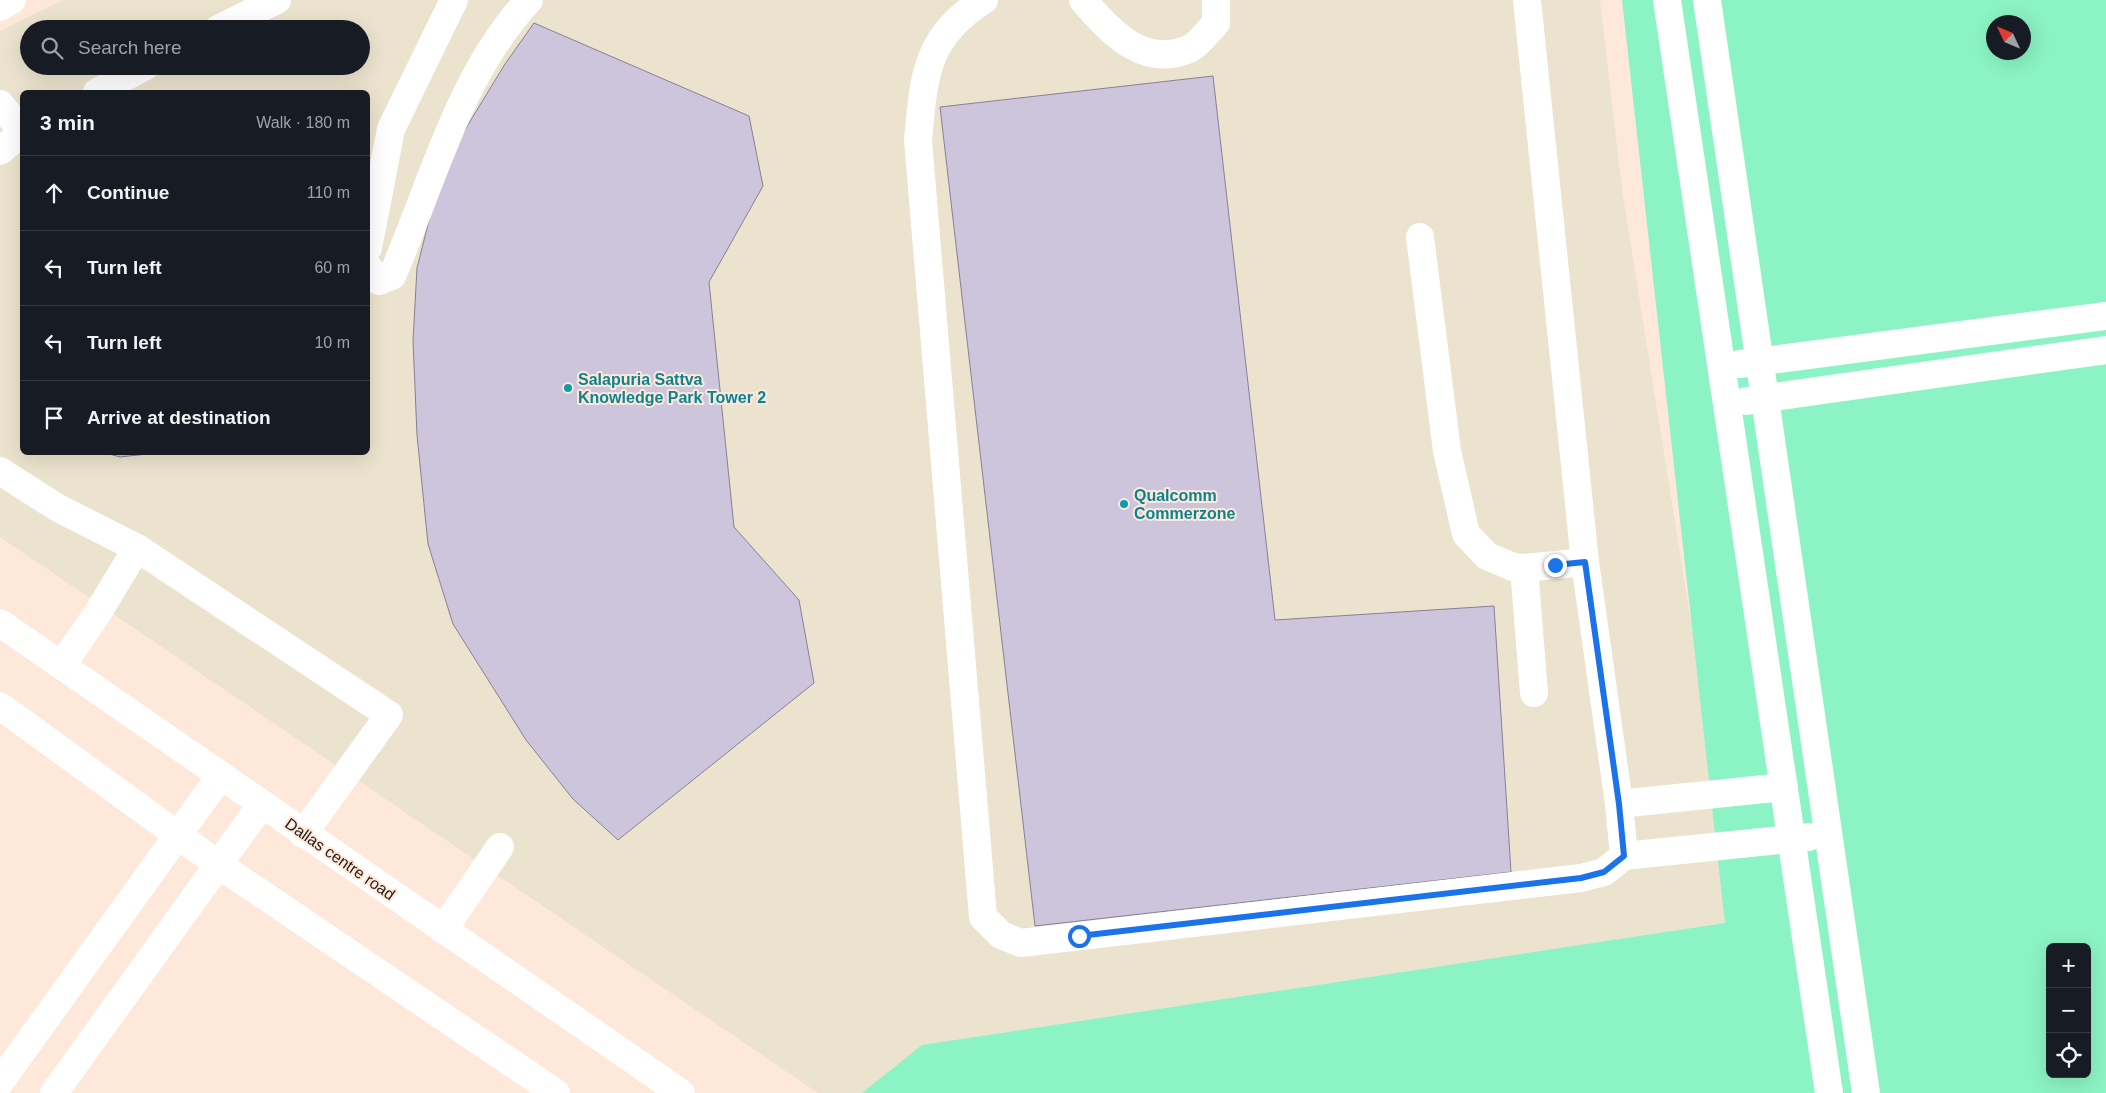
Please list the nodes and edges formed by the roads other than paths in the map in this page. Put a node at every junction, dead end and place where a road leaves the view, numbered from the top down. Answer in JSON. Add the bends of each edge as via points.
{"nodes":[{"id":1,"x":12,"y":0,"type":"edge"},
{"id":2,"x":277,"y":0,"type":"edge"},
{"id":3,"x":454,"y":0,"type":"edge"},
{"id":4,"x":529,"y":0,"type":"edge"},
{"id":5,"x":984,"y":0,"type":"edge"},
{"id":6,"x":1083,"y":0,"type":"edge"},
{"id":7,"x":1216,"y":0,"type":"edge"},
{"id":8,"x":1527,"y":0,"type":"edge"},
{"id":9,"x":1667,"y":0,"type":"edge"},
{"id":10,"x":1706,"y":0,"type":"edge"},
{"id":11,"x":0,"y":7,"type":"edge"},
{"id":12,"x":244,"y":20,"type":"edge"},
{"id":13,"x":129,"y":75,"type":"edge"},
{"id":14,"x":101,"y":90,"type":"edge"},
{"id":15,"x":0,"y":104,"type":"edge"},
{"id":16,"x":20,"y":129,"type":"edge"},
{"id":17,"x":20,"y":134,"type":"edge"},
{"id":18,"x":0,"y":151,"type":"edge"},
{"id":19,"x":1420,"y":237,"type":"dead end"},
{"id":20,"x":370,"y":238,"type":"edge"},
{"id":21,"x":370,"y":269,"type":"edge"},
{"id":22,"x":2106,"y":316,"type":"edge"},
{"id":23,"x":2106,"y":350,"type":"edge"},
{"id":24,"x":1759,"y":362,"type":"junction"},
{"id":25,"x":1722,"y":367,"type":"junction"},
{"id":26,"x":1764,"y":398,"type":"junction"},
{"id":27,"x":1727,"y":403,"type":"junction"},
{"id":28,"x":0,"y":471,"type":"edge"},
{"id":29,"x":138,"y":548,"type":"junction"},
{"id":30,"x":1585,"y":562,"type":"junction"},
{"id":31,"x":1524,"y":568,"type":"junction"},
{"id":32,"x":0,"y":623,"type":"edge"},
{"id":33,"x":62,"y":666,"type":"junction"},
{"id":34,"x":1534,"y":693,"type":"dead end"},
{"id":35,"x":0,"y":706,"type":"edge"},
{"id":36,"x":221,"y":775,"type":"junction"},
{"id":37,"x":1784,"y":787,"type":"junction"},
{"id":38,"x":262,"y":804,"type":"junction"},
{"id":39,"x":1619,"y":804,"type":"junction"},
{"id":40,"x":178,"y":834,"type":"junction"},
{"id":41,"x":303,"y":834,"type":"junction"},
{"id":42,"x":1828,"y":835,"type":"junction"},
{"id":43,"x":1792,"y":839,"type":"junction"},
{"id":44,"x":500,"y":847,"type":"dead end"},
{"id":45,"x":1624,"y":856,"type":"junction"},
{"id":46,"x":218,"y":865,"type":"junction"},
{"id":47,"x":444,"y":930,"type":"junction"},
{"id":48,"x":0,"y":1082,"type":"edge"},
{"id":49,"x":54,"y":1093,"type":"edge"},
{"id":50,"x":556,"y":1093,"type":"edge"},
{"id":51,"x":681,"y":1093,"type":"edge"},
{"id":52,"x":1829,"y":1093,"type":"edge"},
{"id":53,"x":1866,"y":1093,"type":"edge"}],
"edges":[{"from":1,"to":11,"type":"street"},
{"from":2,"to":12,"type":"street"},
{"from":3,"to":20,"type":"street","via":[[391,129]]},
{"from":4,"to":21,"type":"street","via":[[484,60],[454,118],[392,276],[379,281]]},
{"from":5,"to":45,"type":"street","via":[[966,12],[939,40],[931,59],[918,140],[983,917],[1002,935],[1022,943],[1581,878],[1604,872]]},
{"from":6,"to":7,"type":"street","via":[[1103,23],[1139,51],[1166,55],[1192,47],[1216,23]]},
{"from":8,"to":30,"type":"street"},
{"from":9,"to":25,"type":"street"},
{"from":10,"to":24,"type":"street"},
{"from":13,"to":14,"type":"street"},
{"from":15,"to":16,"type":"street"},
{"from":17,"to":18,"type":"street"},
{"from":19,"to":31,"type":"street","via":[[1447,451],[1466,534],[1487,556]]},
{"from":22,"to":24,"type":"street"},
{"from":23,"to":26,"type":"street"},
{"from":24,"to":25,"type":"street"},
{"from":24,"to":26,"type":"street"},
{"from":25,"to":27,"type":"street"},
{"from":26,"to":27,"type":"street"},
{"from":26,"to":42,"type":"street"},
{"from":27,"to":37,"type":"street"},
{"from":28,"to":29,"type":"street","via":[[58,508]]},
{"from":29,"to":33,"type":"street"},
{"from":29,"to":41,"type":"street","via":[[388,715]]},
{"from":30,"to":31,"type":"street"},
{"from":30,"to":39,"type":"street"},
{"from":31,"to":34,"type":"street"},
{"from":32,"to":33,"type":"street","name":"Dallas centre road"},
{"from":33,"to":36,"type":"street","name":"Dallas centre road"},
{"from":35,"to":40,"type":"street"},
{"from":36,"to":38,"type":"street","name":"Dallas centre road"},
{"from":36,"to":40,"type":"street"},
{"from":37,"to":39,"type":"street"},
{"from":37,"to":43,"type":"street"},
{"from":38,"to":41,"type":"street","name":"Dallas centre road"},
{"from":38,"to":46,"type":"street"},
{"from":39,"to":45,"type":"street"},
{"from":40,"to":46,"type":"street"},
{"from":40,"to":48,"type":"street"},
{"from":41,"to":47,"type":"street","name":"Dallas centre road"},
{"from":42,"to":43,"type":"street"},
{"from":42,"to":53,"type":"street"},
{"from":43,"to":45,"type":"street"},
{"from":43,"to":52,"type":"street"},
{"from":44,"to":47,"type":"street"},
{"from":46,"to":49,"type":"street"},
{"from":46,"to":50,"type":"street"},
{"from":47,"to":51,"type":"street","name":"Dallas centre road"}]}
